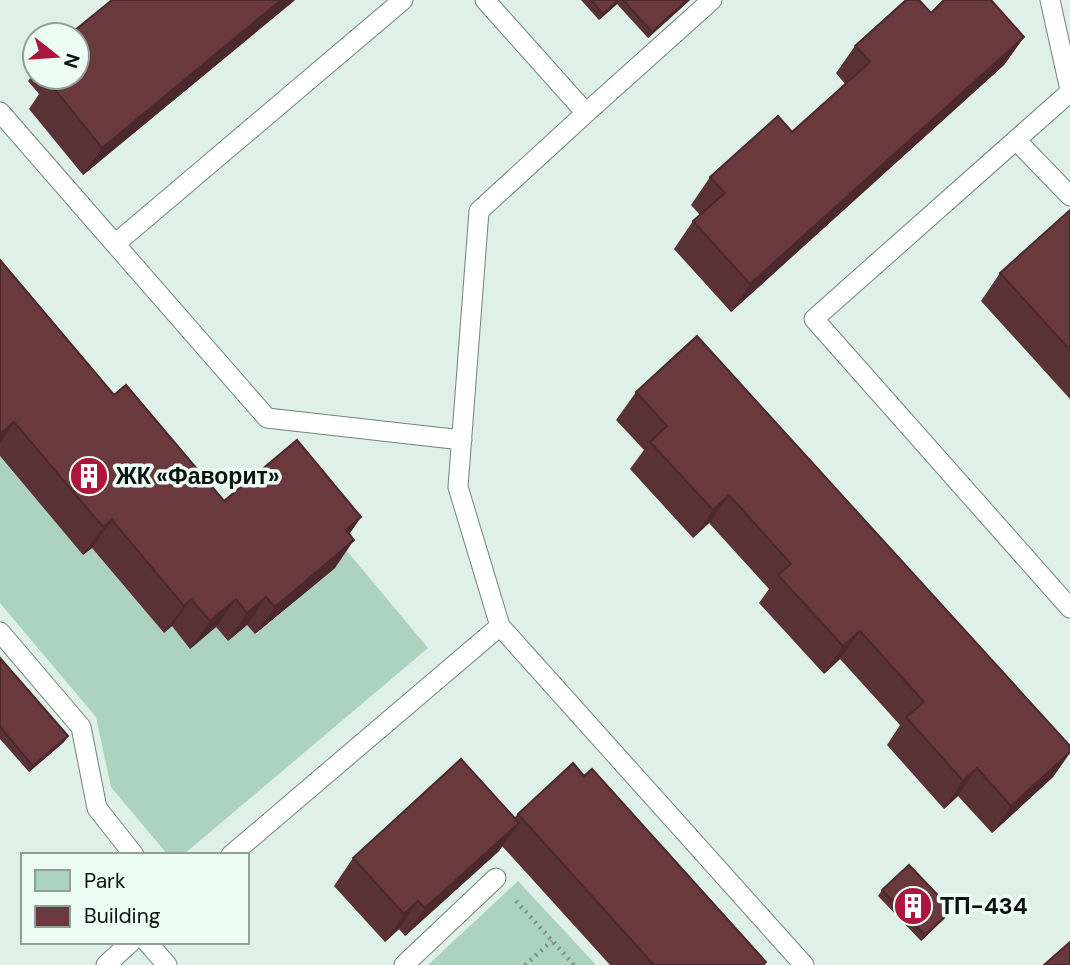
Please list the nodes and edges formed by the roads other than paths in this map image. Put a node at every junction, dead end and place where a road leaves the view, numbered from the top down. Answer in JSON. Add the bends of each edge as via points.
{"nodes":[{"id":1,"x":403,"y":0,"type":"edge"},
{"id":2,"x":485,"y":0,"type":"edge"},
{"id":3,"x":712,"y":0,"type":"edge"},
{"id":4,"x":1050,"y":0,"type":"edge"},
{"id":5,"x":1070,"y":91,"type":"edge"},
{"id":6,"x":0,"y":112,"type":"edge"},
{"id":7,"x":586,"y":113,"type":"junction"},
{"id":8,"x":1017,"y":140,"type":"junction"},
{"id":9,"x":1070,"y":196,"type":"edge"},
{"id":10,"x":115,"y":244,"type":"junction"},
{"id":11,"x":462,"y":440,"type":"junction"},
{"id":12,"x":1070,"y":607,"type":"edge"},
{"id":13,"x":500,"y":626,"type":"junction"},
{"id":14,"x":0,"y":632,"type":"edge"},
{"id":15,"x":132,"y":853,"type":"edge"},
{"id":16,"x":233,"y":853,"type":"edge"},
{"id":17,"x":496,"y":878,"type":"edge"},
{"id":18,"x":129,"y":944,"type":"edge"},
{"id":19,"x":149,"y":944,"type":"edge"},
{"id":20,"x":106,"y":965,"type":"edge"},
{"id":21,"x":167,"y":965,"type":"edge"},
{"id":22,"x":404,"y":965,"type":"edge"},
{"id":23,"x":804,"y":965,"type":"edge"}],
"edges":[{"from":1,"to":10,"type":"lane"},
{"from":2,"to":7,"type":"lane"},
{"from":3,"to":7,"type":"lane"},
{"from":4,"to":5,"type":"lane"},
{"from":5,"to":8,"type":"lane"},
{"from":6,"to":10,"type":"lane"},
{"from":7,"to":11,"type":"lane","via":[[479,211]]},
{"from":8,"to":9,"type":"lane"},
{"from":8,"to":12,"type":"lane","via":[[814,319]]},
{"from":10,"to":11,"type":"lane","via":[[267,418]]},
{"from":11,"to":13,"type":"lane","via":[[458,487]]},
{"from":13,"to":16,"type":"lane"},
{"from":13,"to":23,"type":"lane"},
{"from":14,"to":15,"type":"lane","via":[[81,727],[97,808]]},
{"from":17,"to":22,"type":"lane"},
{"from":18,"to":20,"type":"lane"},
{"from":19,"to":21,"type":"lane"}]}
